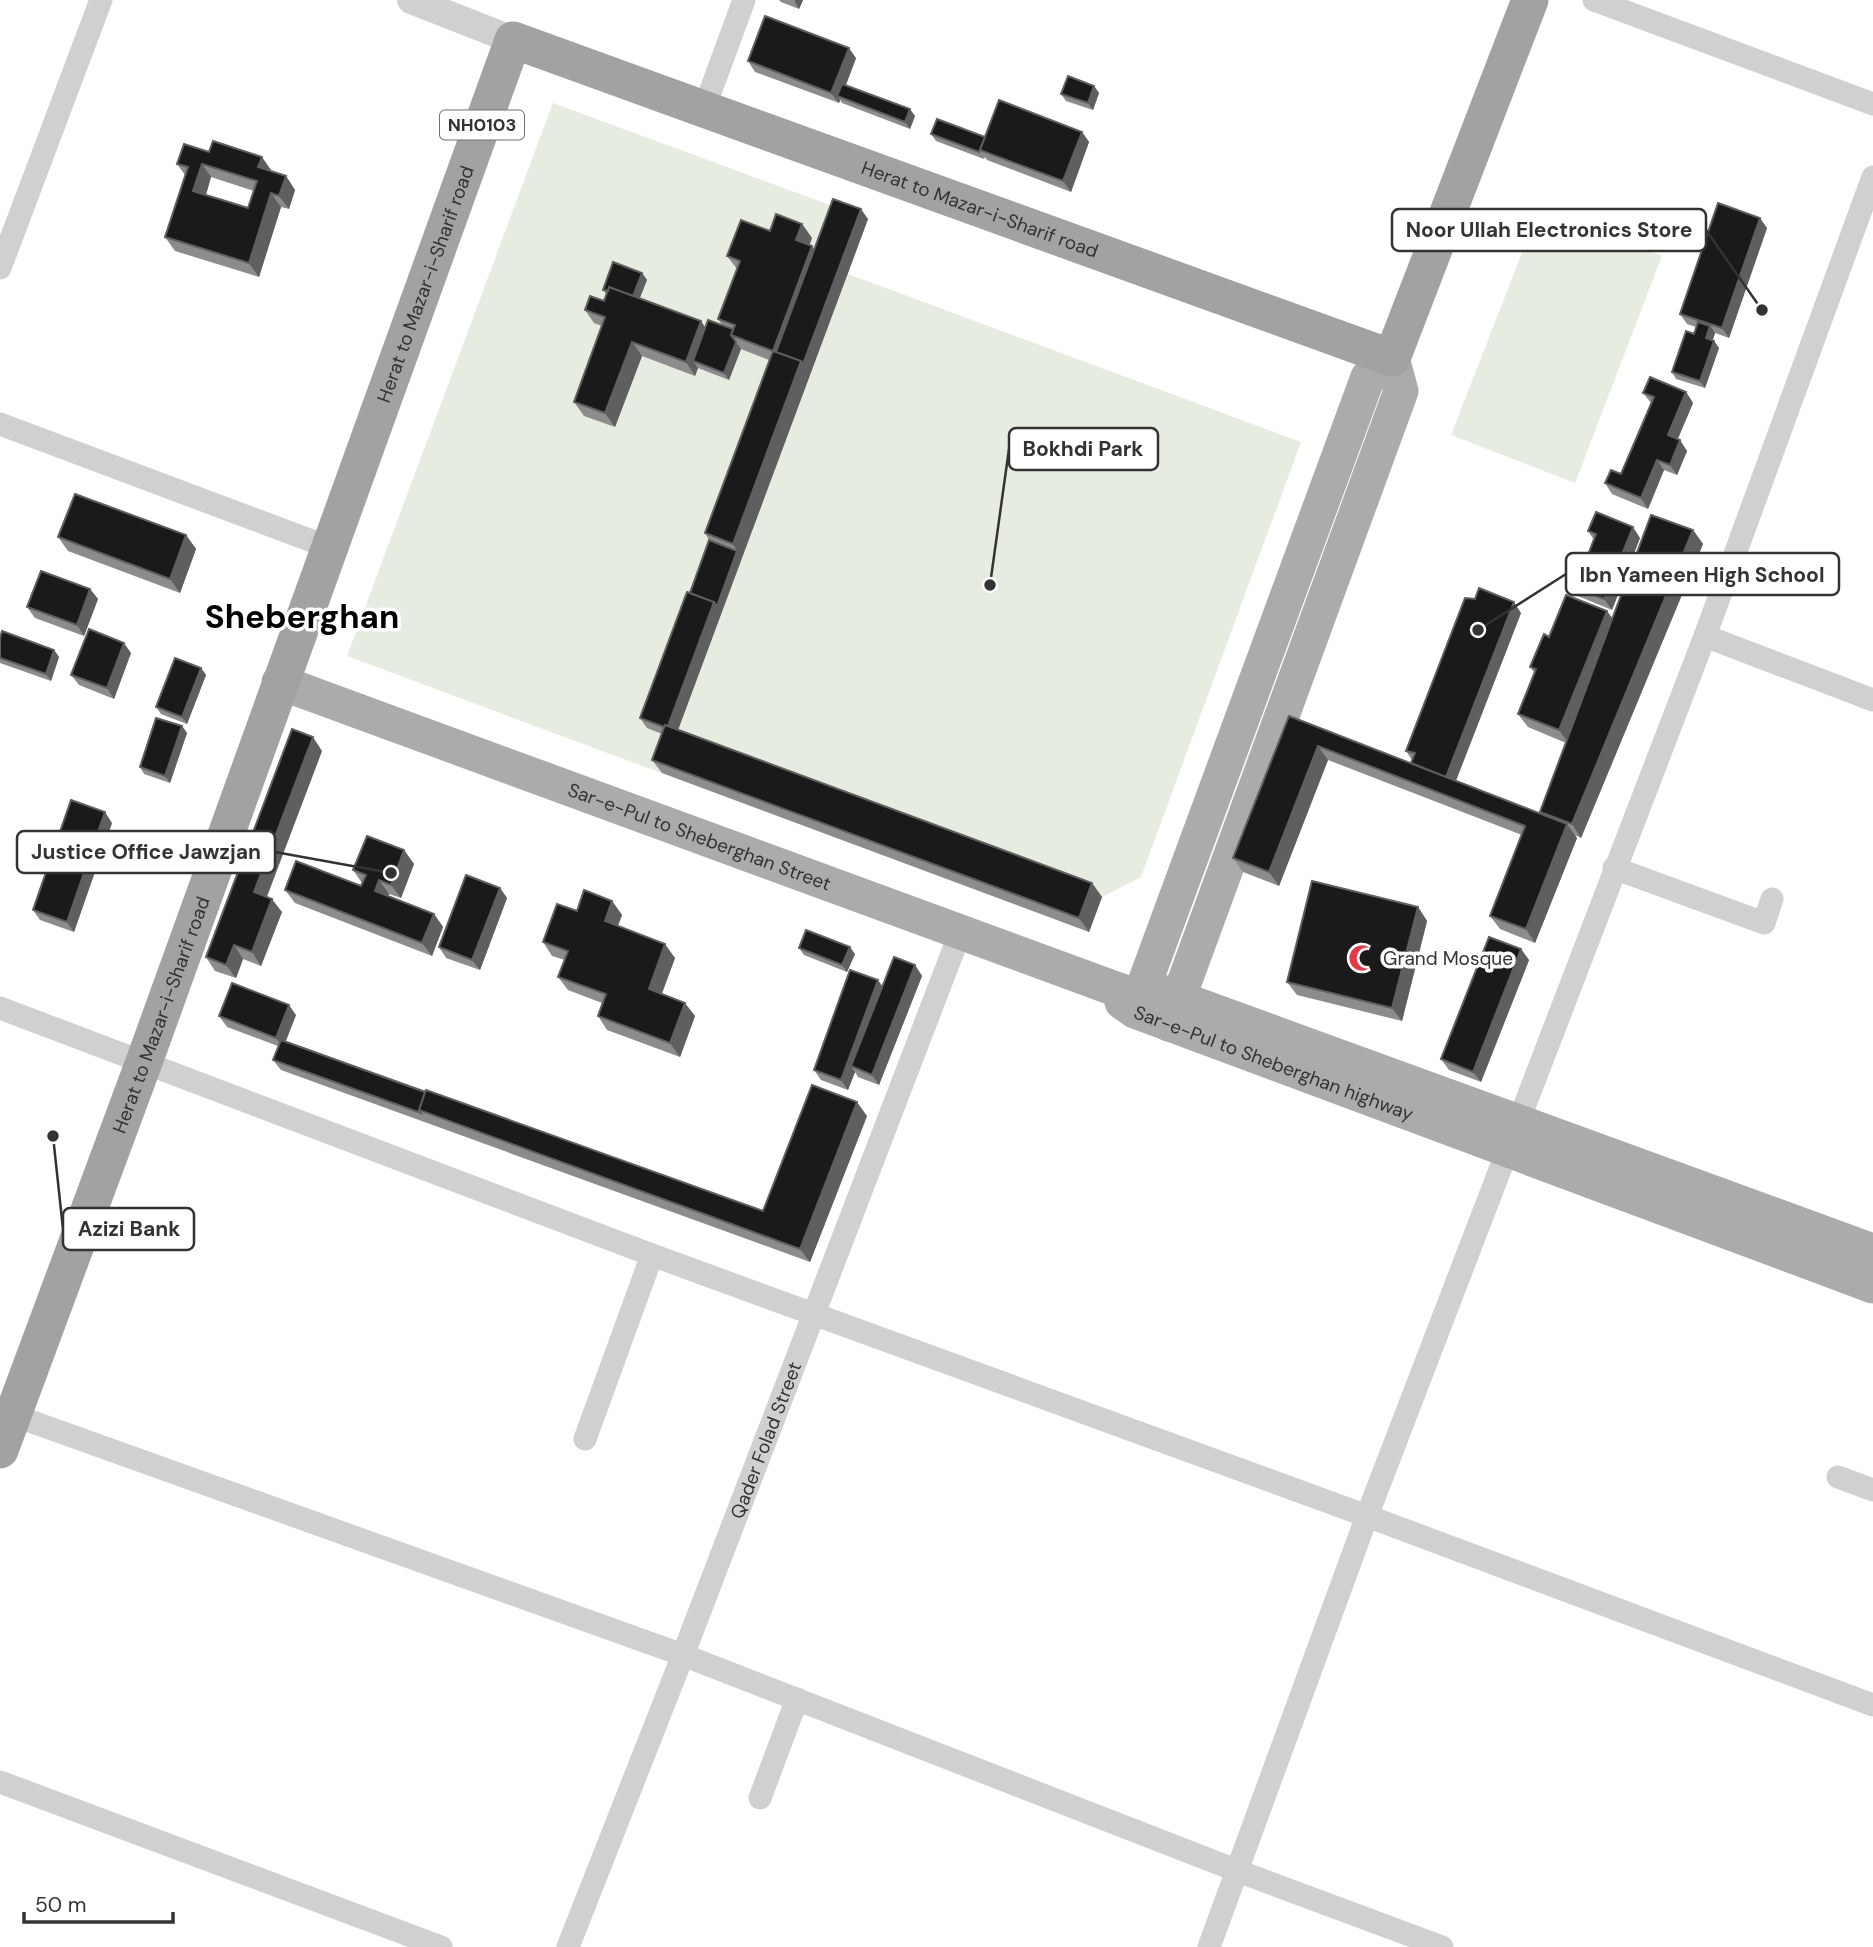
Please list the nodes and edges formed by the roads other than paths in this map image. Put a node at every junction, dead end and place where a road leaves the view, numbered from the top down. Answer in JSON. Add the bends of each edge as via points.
{"nodes":[{"id":1,"x":101,"y":0,"type":"edge"},
{"id":2,"x":411,"y":0,"type":"edge"},
{"id":3,"x":744,"y":0,"type":"edge"},
{"id":4,"x":1530,"y":0,"type":"edge"},
{"id":5,"x":1594,"y":0,"type":"edge"},
{"id":6,"x":513,"y":40,"type":"junction"},
{"id":7,"x":1873,"y":104,"type":"edge"},
{"id":8,"x":704,"y":109,"type":"junction"},
{"id":9,"x":1873,"y":177,"type":"edge"},
{"id":10,"x":0,"y":268,"type":"edge"},
{"id":11,"x":1392,"y":358,"type":"junction"},
{"id":12,"x":0,"y":424,"type":"edge"},
{"id":13,"x":328,"y":547,"type":"junction"},
{"id":14,"x":1705,"y":636,"type":"junction"},
{"id":15,"x":279,"y":682,"type":"junction"},
{"id":16,"x":1873,"y":700,"type":"edge"},
{"id":17,"x":1614,"y":868,"type":"junction"},
{"id":18,"x":1772,"y":899,"type":"dead end"},
{"id":19,"x":960,"y":933,"type":"junction"},
{"id":20,"x":1132,"y":988,"type":"junction"},
{"id":21,"x":0,"y":1008,"type":"edge"},
{"id":22,"x":1174,"y":1011,"type":"junction"},
{"id":23,"x":144,"y":1062,"type":"junction"},
{"id":24,"x":1514,"y":1136,"type":"junction"},
{"id":25,"x":652,"y":1255,"type":"junction"},
{"id":26,"x":1870,"y":1263,"type":"edge"},
{"id":27,"x":813,"y":1315,"type":"junction"},
{"id":28,"x":6,"y":1413,"type":"edge"},
{"id":29,"x":585,"y":1439,"type":"dead end"},
{"id":30,"x":0,"y":1450,"type":"edge"},
{"id":31,"x":1838,"y":1477,"type":"dead end"},
{"id":32,"x":1873,"y":1490,"type":"edge"},
{"id":33,"x":1367,"y":1516,"type":"junction"},
{"id":34,"x":683,"y":1655,"type":"junction"},
{"id":35,"x":797,"y":1699,"type":"junction"},
{"id":36,"x":1873,"y":1705,"type":"edge"},
{"id":37,"x":0,"y":1782,"type":"edge"},
{"id":38,"x":760,"y":1798,"type":"dead end"},
{"id":39,"x":1238,"y":1871,"type":"junction"},
{"id":40,"x":441,"y":1947,"type":"edge"},
{"id":41,"x":568,"y":1947,"type":"edge"},
{"id":42,"x":1209,"y":1947,"type":"edge"},
{"id":43,"x":1442,"y":1947,"type":"edge"}],
"edges":[{"from":1,"to":10,"type":"street"},
{"from":2,"to":6,"type":"street"},
{"from":3,"to":8,"type":"street"},
{"from":4,"to":11,"type":"highway"},
{"from":5,"to":7,"type":"street"},
{"from":6,"to":8,"type":"highway","name":"Herat to Mazar-i-Sharif road"},
{"from":6,"to":13,"type":"highway","name":"Herat to Mazar-i-Sharif road","number":"NH0103"},
{"from":8,"to":11,"type":"highway","name":"Herat to Mazar-i-Sharif road"},
{"from":9,"to":14,"type":"street"},
{"from":11,"to":20,"type":"main road","via":[[1368,377]]},
{"from":11,"to":22,"type":"main road","via":[[1401,391]]},
{"from":12,"to":13,"type":"street"},
{"from":13,"to":15,"type":"highway","name":"Herat to Mazar-i-Sharif road","number":"NH0103"},
{"from":14,"to":16,"type":"street"},
{"from":14,"to":17,"type":"street"},
{"from":15,"to":19,"type":"main road","name":"Sar-e-Pul to Sheberghan Street"},
{"from":15,"to":23,"type":"highway","name":"Herat to Mazar-i-Sharif road","number":"NH0103"},
{"from":17,"to":18,"type":"street","via":[[1764,923]]},
{"from":17,"to":24,"type":"street"},
{"from":19,"to":20,"type":"main road","name":"Sar-e-Pul to Sheberghan Street"},
{"from":19,"to":27,"type":"street","name":"Qader Folad Street"},
{"from":20,"to":22,"type":"main road","name":"Sar-e-Pul to Sheberghan highway"},
{"from":21,"to":23,"type":"street"},
{"from":22,"to":24,"type":"main road","name":"Sar-e-Pul to Sheberghan highway"},
{"from":23,"to":25,"type":"street"},
{"from":23,"to":28,"type":"highway","name":"Herat to Mazar-i-Sharif road","number":"NH0103"},
{"from":24,"to":26,"type":"main road","name":"Sar-e-Pul to Sheberghan highway"},
{"from":24,"to":33,"type":"street"},
{"from":25,"to":27,"type":"street"},
{"from":25,"to":29,"type":"street"},
{"from":27,"to":33,"type":"street"},
{"from":27,"to":34,"type":"street","name":"Qader Folad Street"},
{"from":28,"to":30,"type":"highway","name":"Herat to Mazar-i-Sharif road","number":"NH0103"},
{"from":28,"to":34,"type":"street"},
{"from":31,"to":32,"type":"street"},
{"from":33,"to":36,"type":"street"},
{"from":33,"to":39,"type":"street"},
{"from":34,"to":35,"type":"street"},
{"from":34,"to":41,"type":"street","name":"Qader Folad Street"},
{"from":35,"to":38,"type":"street"},
{"from":35,"to":39,"type":"street"},
{"from":37,"to":40,"type":"street"},
{"from":39,"to":42,"type":"street"},
{"from":39,"to":43,"type":"street"}]}
